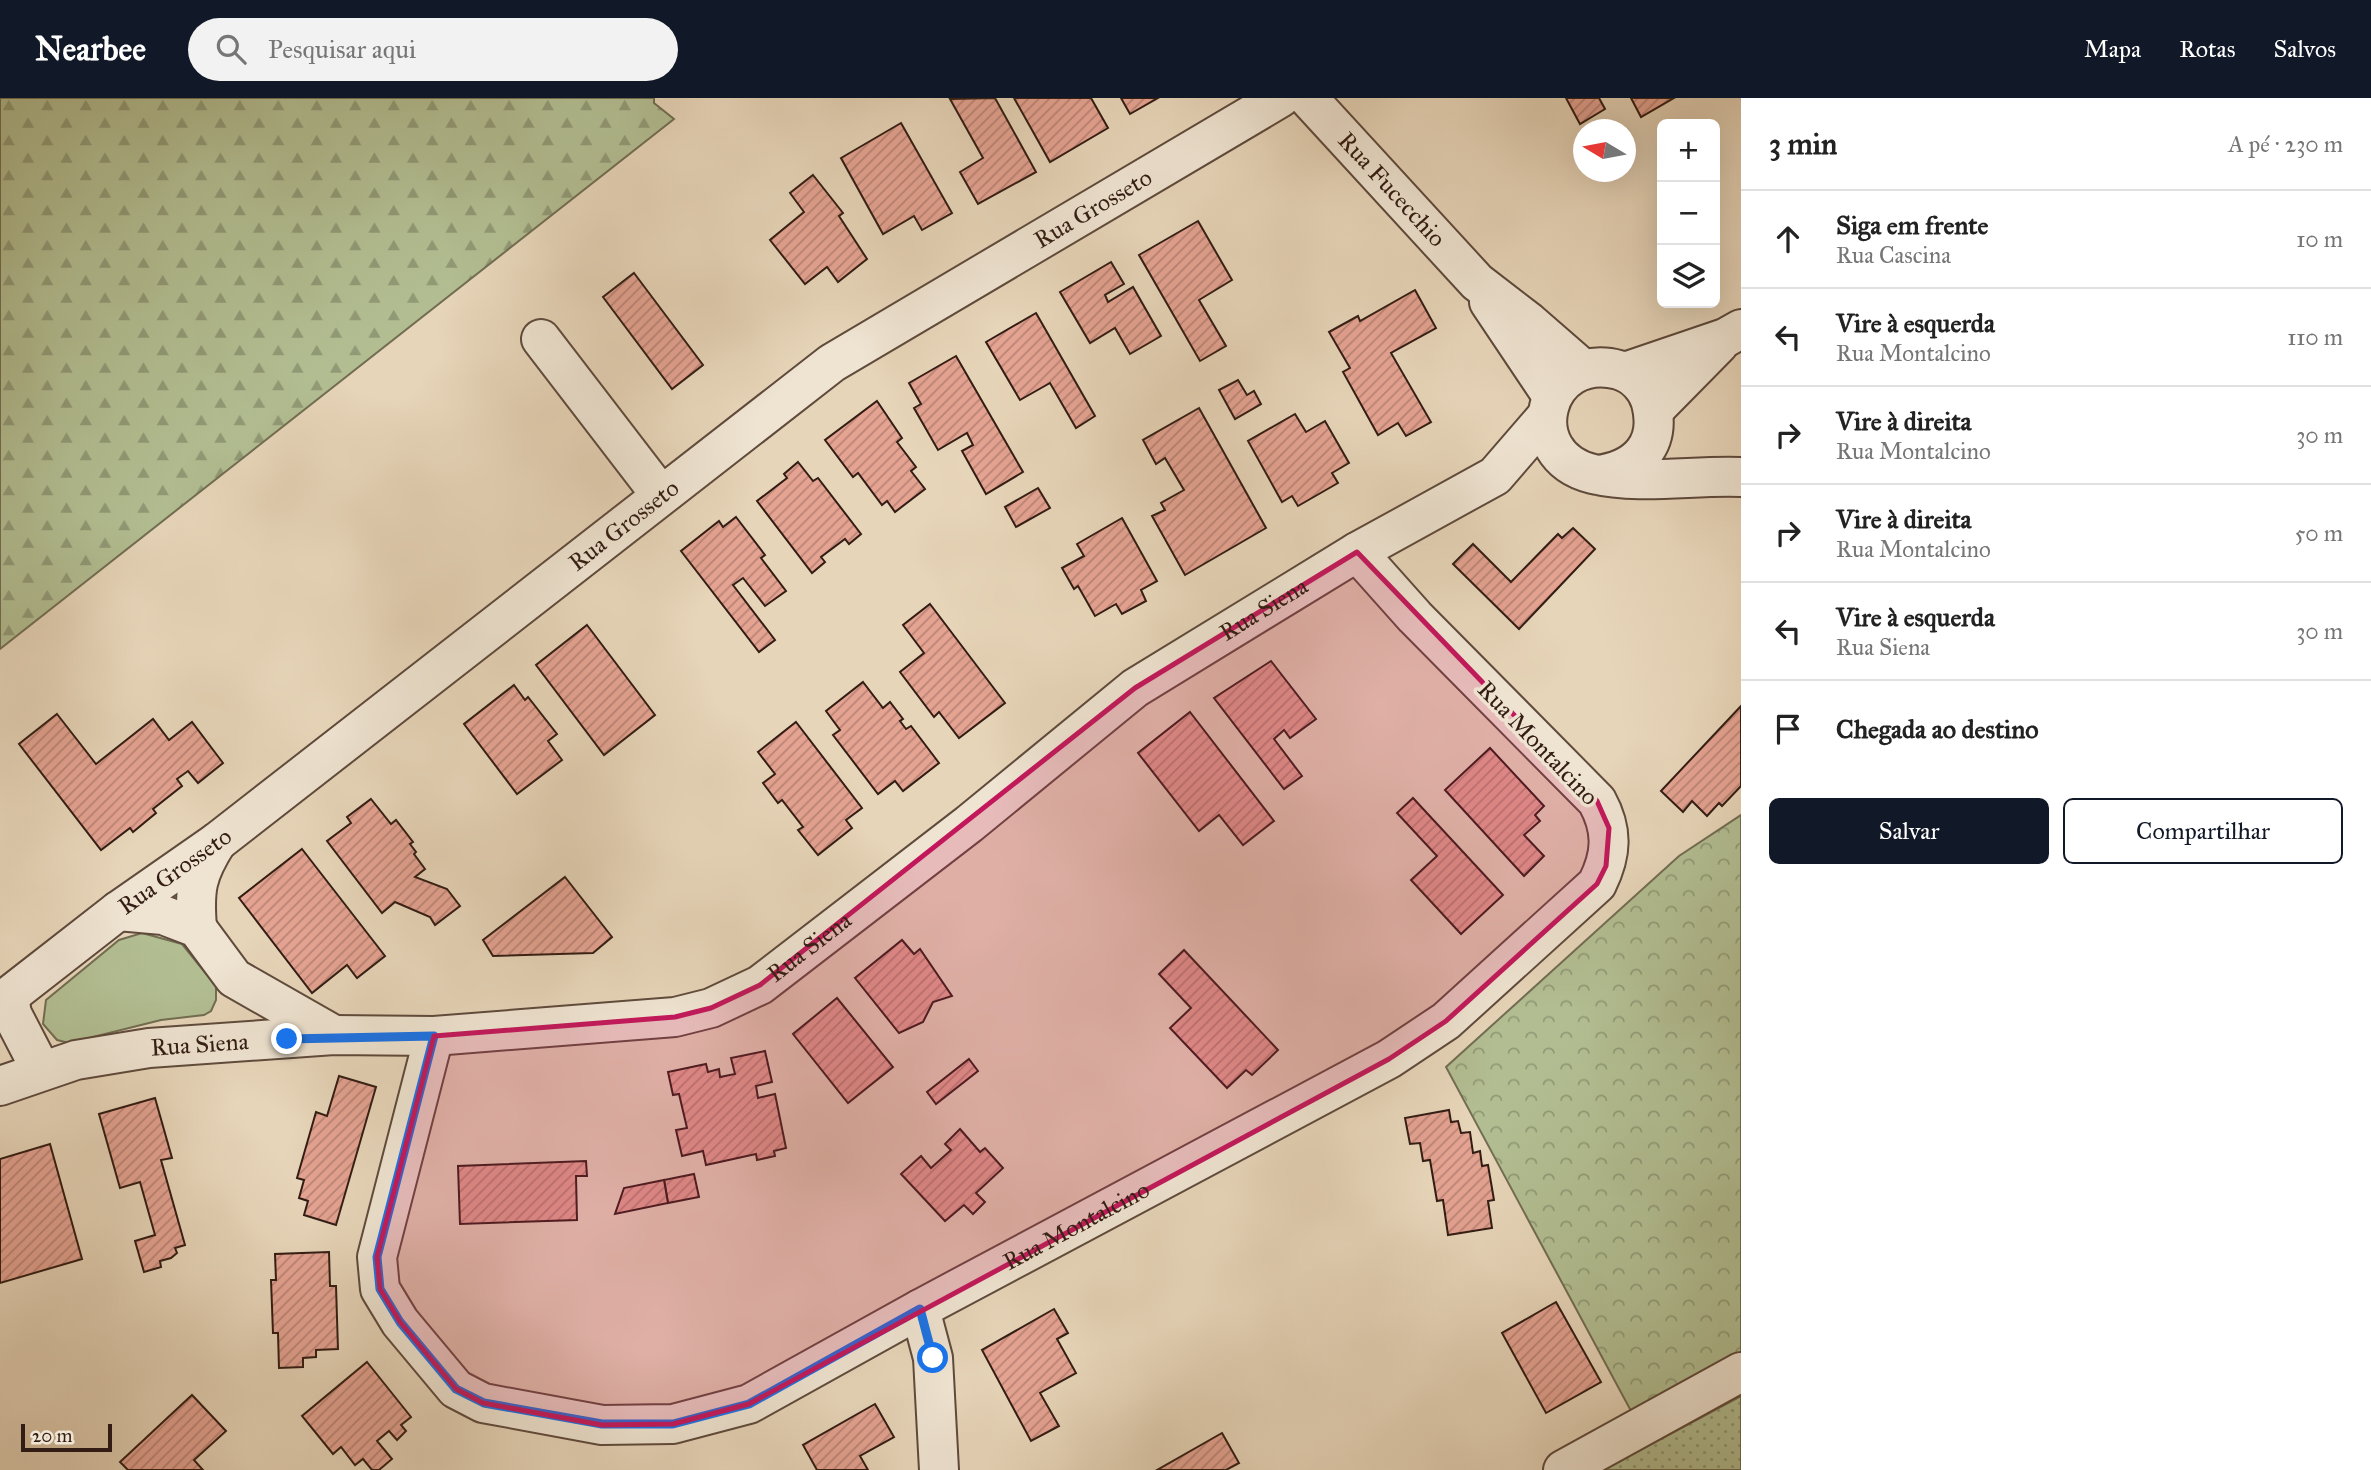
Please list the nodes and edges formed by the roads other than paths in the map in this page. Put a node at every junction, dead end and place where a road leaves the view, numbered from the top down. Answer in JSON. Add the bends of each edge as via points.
{"nodes":[{"id":1,"x":1280,"y":98,"type":"edge"},
{"id":2,"x":1308,"y":98,"type":"edge"},
{"id":3,"x":1477,"y":282,"type":"junction"},
{"id":4,"x":1733,"y":333,"type":"edge"},
{"id":5,"x":541,"y":340,"type":"dead end"},
{"id":6,"x":1583,"y":369,"type":"junction"},
{"id":7,"x":1625,"y":372,"type":"junction"},
{"id":8,"x":1549,"y":407,"type":"junction"},
{"id":9,"x":1654,"y":418,"type":"junction"},
{"id":10,"x":1587,"y":472,"type":"junction"},
{"id":11,"x":1495,"y":476,"type":"junction"},
{"id":12,"x":1733,"y":477,"type":"edge"},
{"id":13,"x":660,"y":494,"type":"junction"},
{"id":14,"x":1357,"y":552,"type":"junction"},
{"id":15,"x":216,"y":842,"type":"junction"},
{"id":16,"x":118,"y":911,"type":"junction"},
{"id":17,"x":197,"y":928,"type":"junction"},
{"id":18,"x":234,"y":978,"type":"junction"},
{"id":19,"x":5,"y":1000,"type":"edge"},
{"id":20,"x":334,"y":1035,"type":"junction"},
{"id":21,"x":434,"y":1036,"type":"junction"},
{"id":22,"x":198,"y":1044,"type":"junction"},
{"id":23,"x":41,"y":1070,"type":"junction"},
{"id":24,"x":0,"y":1086,"type":"edge"},
{"id":25,"x":920,"y":1309,"type":"junction"},
{"id":26,"x":1741,"y":1372,"type":"edge"},
{"id":27,"x":939,"y":1470,"type":"edge"},
{"id":28,"x":1563,"y":1470,"type":"edge"}],
"edges":[{"from":1,"to":13,"type":"street","name":"Rua Grosseto","via":[[832,363]]},
{"from":2,"to":3,"type":"street","name":"Rua Fucecchio"},
{"from":3,"to":6,"type":"street","name":"Rua Fucecchio"},
{"from":3,"to":8,"type":"street","name":"Rua Fucecchio"},
{"from":4,"to":7,"type":"street"},
{"from":4,"to":9,"type":"street"},
{"from":5,"to":13,"type":"street"},
{"from":6,"to":7,"type":"street","via":[[1604,366]]},
{"from":6,"to":8,"type":"street","via":[[1565,380]]},
{"from":7,"to":9,"type":"street","via":[[1648,393]]},
{"from":8,"to":10,"type":"street","via":[[1552,444],[1560,457]]},
{"from":8,"to":11,"type":"street","name":"Rua Siena"},
{"from":9,"to":10,"type":"street","via":[[1649,445],[1636,462],[1618,472]]},
{"from":9,"to":12,"type":"street","via":[[1668,446],[1680,456]]},
{"from":10,"to":11,"type":"street","name":"Rua Siena"},
{"from":10,"to":12,"type":"street","via":[[1686,480]]},
{"from":11,"to":14,"type":"street","name":"Rua Siena"},
{"from":13,"to":15,"type":"street","name":"Rua Grosseto"},
{"from":14,"to":21,"type":"street","name":"Rua Siena","via":[[1135,688],[969,824],[760,985],[711,1008],[675,1017]]},
{"from":14,"to":25,"type":"street","name":"Rua Montalcino","via":[[1597,801],[1609,828],[1610,845],[1597,884],[1446,1021],[1389,1059]]},
{"from":15,"to":16,"type":"street","name":"Rua Grosseto"},
{"from":15,"to":17,"type":"street","via":[[200,868],[194,894]]},
{"from":16,"to":17,"type":"street","via":[[163,915]]},
{"from":16,"to":19,"type":"street","name":"Rua Grosseto"},
{"from":17,"to":18,"type":"street"},
{"from":18,"to":20,"type":"street"},
{"from":18,"to":22,"type":"street","via":[[234,1004]]},
{"from":19,"to":23,"type":"street"},
{"from":20,"to":21,"type":"street","name":"Rua Siena"},
{"from":20,"to":22,"type":"street","name":"Rua Siena"},
{"from":21,"to":25,"type":"street","name":"Rua Montalcino","via":[[377,1257],[380,1289],[400,1322],[456,1389],[496,1406],[602,1424],[673,1424],[749,1404]]},
{"from":22,"to":23,"type":"street","name":"Rua Siena","via":[[76,1060]]},
{"from":23,"to":24,"type":"street","name":"Rua Siena"},
{"from":25,"to":27,"type":"street","via":[[933,1358]]},
{"from":26,"to":28,"type":"street"}]}
